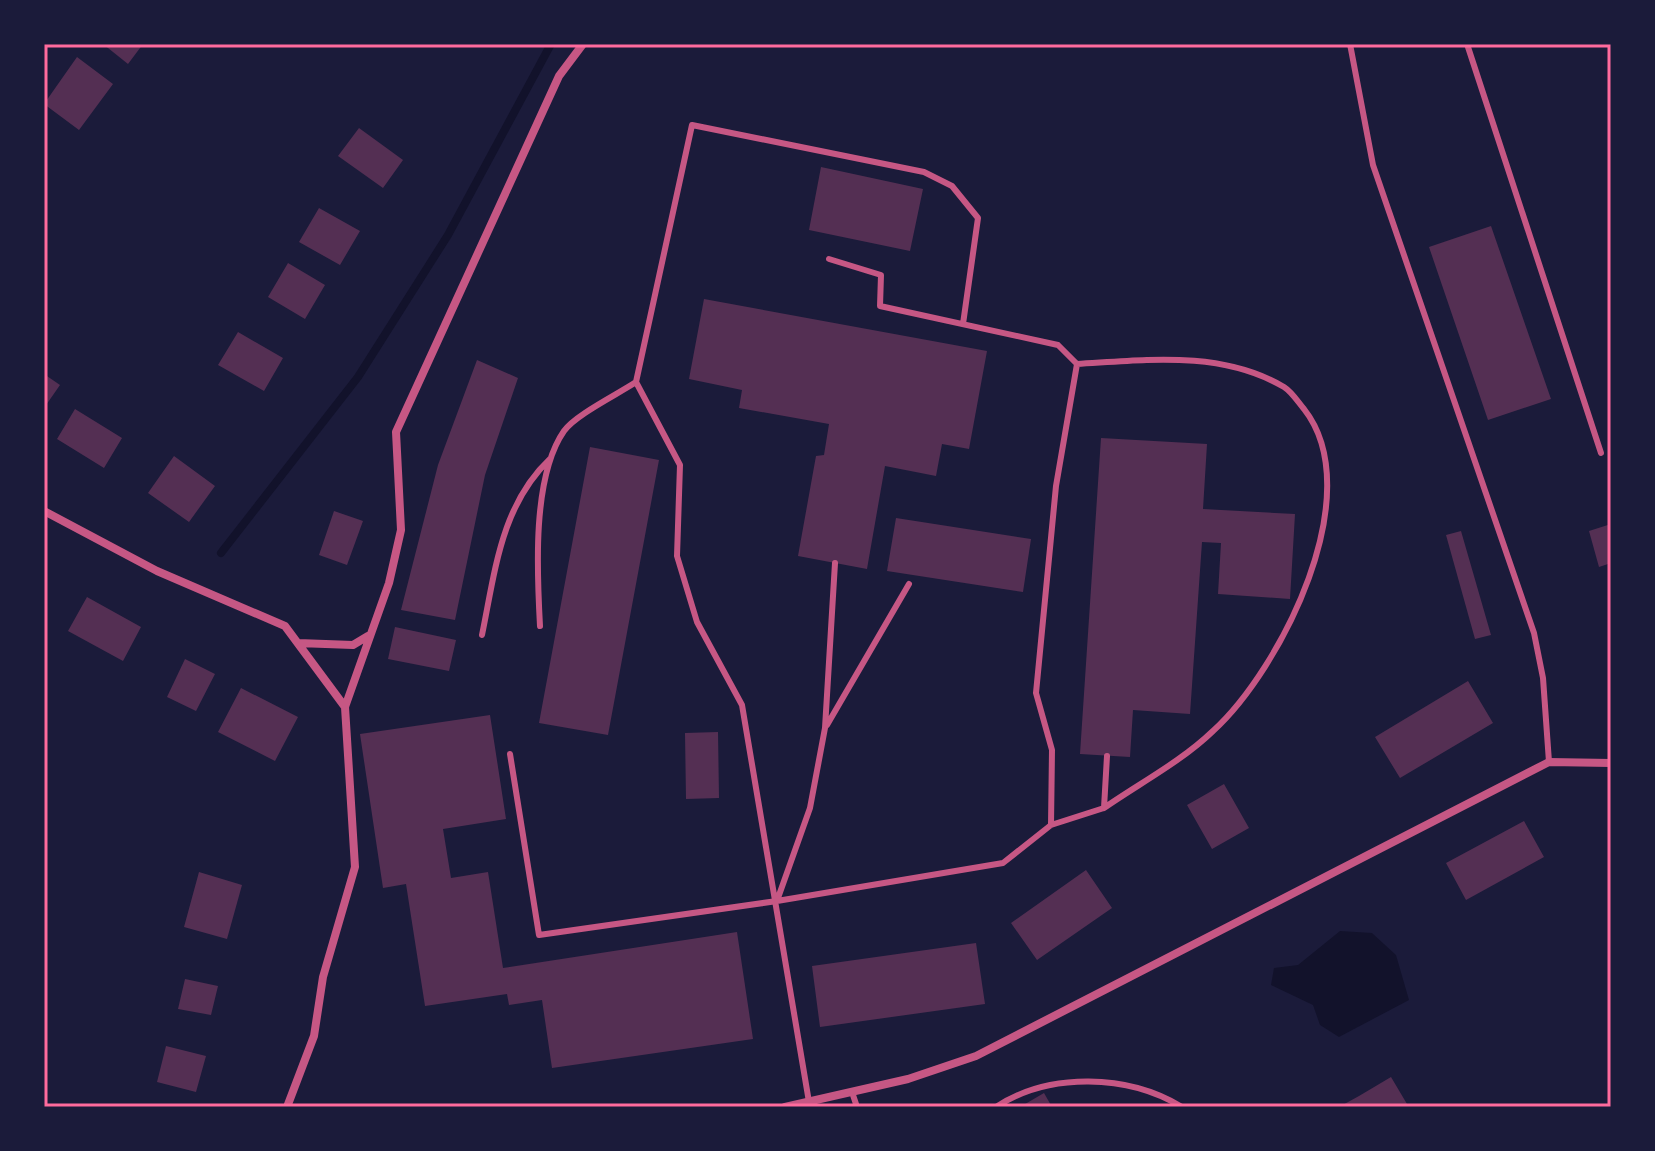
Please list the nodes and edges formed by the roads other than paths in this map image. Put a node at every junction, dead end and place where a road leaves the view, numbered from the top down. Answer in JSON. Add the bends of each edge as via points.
{"nodes":[{"id":1,"x":583,"y":44,"type":"edge"},
{"id":2,"x":1350,"y":44,"type":"edge"},
{"id":3,"x":1467,"y":44,"type":"edge"},
{"id":4,"x":829,"y":259,"type":"dead end"},
{"id":5,"x":963,"y":324,"type":"junction"},
{"id":6,"x":1077,"y":364,"type":"junction"},
{"id":7,"x":636,"y":382,"type":"junction"},
{"id":8,"x":1601,"y":453,"type":"dead end"},
{"id":9,"x":550,"y":459,"type":"junction"},
{"id":10,"x":44,"y":511,"type":"edge"},
{"id":11,"x":835,"y":563,"type":"dead end"},
{"id":12,"x":909,"y":584,"type":"dead end"},
{"id":13,"x":540,"y":626,"type":"dead end"},
{"id":14,"x":368,"y":635,"type":"junction"},
{"id":15,"x":482,"y":635,"type":"dead end"},
{"id":16,"x":298,"y":643,"type":"junction"},
{"id":17,"x":345,"y":707,"type":"junction"},
{"id":18,"x":825,"y":728,"type":"junction"},
{"id":19,"x":510,"y":754,"type":"dead end"},
{"id":20,"x":1107,"y":756,"type":"dead end"},
{"id":21,"x":1549,"y":762,"type":"junction"},
{"id":22,"x":1611,"y":763,"type":"edge"},
{"id":23,"x":1104,"y":808,"type":"junction"},
{"id":24,"x":1051,"y":825,"type":"junction"},
{"id":25,"x":777,"y":901,"type":"junction"},
{"id":26,"x":852,"y":1092,"type":"junction"},
{"id":27,"x":809,"y":1102,"type":"junction"},
{"id":28,"x":287,"y":1107,"type":"edge"},
{"id":29,"x":785,"y":1107,"type":"edge"},
{"id":30,"x":857,"y":1107,"type":"edge"},
{"id":31,"x":996,"y":1107,"type":"edge"},
{"id":32,"x":1182,"y":1107,"type":"edge"}],
"edges":[{"from":1,"to":14,"type":"street","via":[[559,76],[402,414],[396,432],[401,530],[389,583]]},
{"from":2,"to":21,"type":"lane","via":[[1373,165],[1534,633]]},
{"from":3,"to":8,"type":"lane"},
{"from":4,"to":5,"type":"lane","via":[[881,275],[880,306]]},
{"from":5,"to":6,"type":"lane","via":[[1058,345]]},
{"from":5,"to":7,"type":"lane","via":[[978,218],[952,186],[924,172],[692,125]]},
{"from":6,"to":23,"type":"lane","via":[[1159,359],[1253,371],[1288,389],[1318,427],[1327,474],[1323,525],[1302,598],[1260,674],[1214,731]]},
{"from":6,"to":24,"type":"lane","via":[[1056,486],[1036,693],[1052,750]]},
{"from":7,"to":9,"type":"lane","via":[[565,428]]},
{"from":7,"to":25,"type":"lane","via":[[680,465],[677,556],[697,622],[742,705]]},
{"from":9,"to":13,"type":"lane","via":[[535,552]]},
{"from":9,"to":15,"type":"lane","via":[[530,478],[504,530]]},
{"from":10,"to":16,"type":"street","via":[[157,571],[285,626]]},
{"from":11,"to":18,"type":"lane"},
{"from":12,"to":18,"type":"lane"},
{"from":14,"to":16,"type":"street","via":[[353,645]]},
{"from":14,"to":17,"type":"street"},
{"from":16,"to":17,"type":"street"},
{"from":17,"to":28,"type":"street","via":[[355,867],[323,977],[314,1036]]},
{"from":18,"to":25,"type":"lane","via":[[810,808]]},
{"from":19,"to":25,"type":"lane","via":[[539,935]]},
{"from":20,"to":23,"type":"lane"},
{"from":21,"to":22,"type":"street"},
{"from":21,"to":26,"type":"street","via":[[976,1056]]},
{"from":23,"to":24,"type":"lane"},
{"from":24,"to":25,"type":"lane","via":[[1003,863]]},
{"from":25,"to":27,"type":"lane"},
{"from":26,"to":27,"type":"street"},
{"from":26,"to":30,"type":"lane"},
{"from":27,"to":29,"type":"street"},
{"from":31,"to":32,"type":"lane","via":[[1036,1086],[1099,1081],[1170,1099]]}]}
